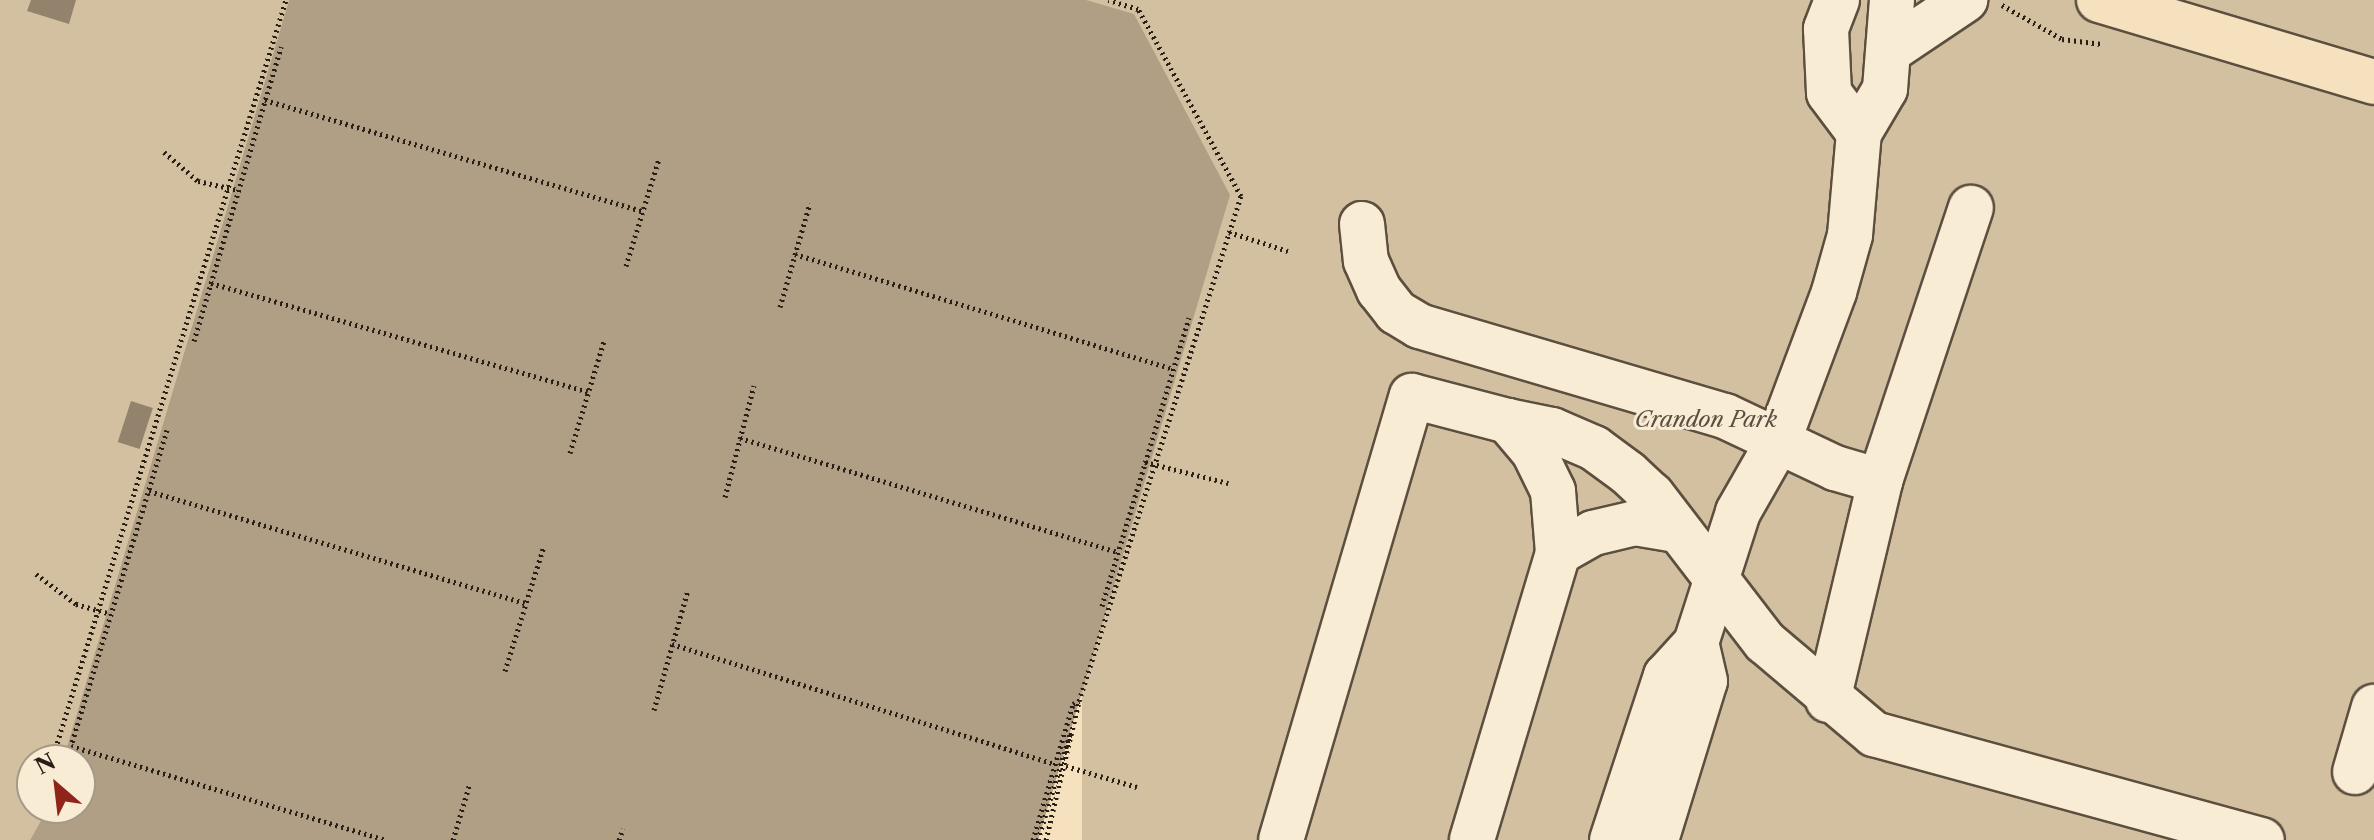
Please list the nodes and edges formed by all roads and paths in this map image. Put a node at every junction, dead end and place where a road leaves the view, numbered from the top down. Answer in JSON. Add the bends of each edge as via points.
{"nodes":[{"id":1,"x":286,"y":0,"type":"edge"},
{"id":2,"x":1108,"y":0,"type":"edge"},
{"id":3,"x":1892,"y":0,"type":"edge"},
{"id":4,"x":1965,"y":0,"type":"edge"},
{"id":5,"x":2099,"y":0,"type":"edge"},
{"id":6,"x":1825,"y":10,"type":"edge"},
{"id":7,"x":281,"y":47,"type":"dead end"},
{"id":8,"x":1889,"y":51,"type":"junction"},
{"id":9,"x":2374,"y":82,"type":"edge"},
{"id":10,"x":265,"y":100,"type":"junction"},
{"id":11,"x":1859,"y":133,"type":"junction"},
{"id":12,"x":164,"y":152,"type":"dead end"},
{"id":13,"x":659,"y":159,"type":"dead end"},
{"id":14,"x":224,"y":187,"type":"junction"},
{"id":15,"x":238,"y":190,"type":"junction"},
{"id":16,"x":810,"y":203,"type":"dead end"},
{"id":17,"x":1971,"y":208,"type":"dead end"},
{"id":18,"x":643,"y":211,"type":"junction"},
{"id":19,"x":1362,"y":224,"type":"dead end"},
{"id":20,"x":1229,"y":232,"type":"junction"},
{"id":21,"x":1288,"y":251,"type":"dead end"},
{"id":22,"x":795,"y":254,"type":"junction"},
{"id":23,"x":626,"y":266,"type":"dead end"},
{"id":24,"x":211,"y":283,"type":"junction"},
{"id":25,"x":780,"y":307,"type":"dead end"},
{"id":26,"x":1189,"y":318,"type":"dead end"},
{"id":27,"x":194,"y":341,"type":"dead end"},
{"id":28,"x":604,"y":341,"type":"dead end"},
{"id":29,"x":1173,"y":369,"type":"junction"},
{"id":30,"x":754,"y":386,"type":"dead end"},
{"id":31,"x":588,"y":392,"type":"junction"},
{"id":32,"x":1508,"y":421,"type":"junction"},
{"id":33,"x":167,"y":430,"type":"dead end"},
{"id":34,"x":740,"y":438,"type":"junction"},
{"id":35,"x":1778,"y":442,"type":"junction"},
{"id":36,"x":570,"y":453,"type":"dead end"},
{"id":37,"x":1145,"y":462,"type":"junction"},
{"id":38,"x":1159,"y":465,"type":"junction"},
{"id":39,"x":1880,"y":481,"type":"junction"},
{"id":40,"x":1228,"y":483,"type":"dead end"},
{"id":41,"x":149,"y":491,"type":"junction"},
{"id":42,"x":725,"y":497,"type":"dead end"},
{"id":43,"x":1676,"y":530,"type":"junction"},
{"id":44,"x":544,"y":546,"type":"dead end"},
{"id":45,"x":1118,"y":552,"type":"junction"},
{"id":46,"x":1558,"y":553,"type":"junction"},
{"id":47,"x":36,"y":574,"type":"dead end"},
{"id":48,"x":688,"y":590,"type":"dead end"},
{"id":49,"x":1729,"y":592,"type":"junction"},
{"id":50,"x":525,"y":603,"type":"junction"},
{"id":51,"x":1102,"y":606,"type":"dead end"},
{"id":52,"x":97,"y":610,"type":"junction"},
{"id":53,"x":111,"y":614,"type":"junction"},
{"id":54,"x":1696,"y":643,"type":"junction"},
{"id":55,"x":672,"y":644,"type":"junction"},
{"id":56,"x":505,"y":671,"type":"dead end"},
{"id":57,"x":1828,"y":700,"type":"junction"},
{"id":58,"x":1079,"y":701,"type":"junction"},
{"id":59,"x":2374,"y":707,"type":"edge"},
{"id":60,"x":654,"y":710,"type":"dead end"},
{"id":61,"x":57,"y":744,"type":"edge"},
{"id":62,"x":1055,"y":764,"type":"junction"},
{"id":63,"x":1066,"y":766,"type":"junction"},
{"id":64,"x":2355,"y":772,"type":"dead end"},
{"id":65,"x":470,"y":783,"type":"dead end"},
{"id":66,"x":1137,"y":787,"type":"dead end"},
{"id":67,"x":623,"y":829,"type":"dead end"},
{"id":68,"x":2244,"y":835,"type":"edge"},
{"id":69,"x":387,"y":840,"type":"edge"},
{"id":70,"x":453,"y":840,"type":"edge"},
{"id":71,"x":619,"y":840,"type":"edge"},
{"id":72,"x":1035,"y":840,"type":"edge"},
{"id":73,"x":1046,"y":840,"type":"edge"},
{"id":74,"x":1281,"y":840,"type":"edge"},
{"id":75,"x":1472,"y":840,"type":"edge"},
{"id":76,"x":1612,"y":840,"type":"edge"},
{"id":77,"x":1656,"y":840,"type":"edge"}],
"edges":[{"from":1,"to":14,"type":"path"},
{"from":2,"to":20,"type":"path","via":[[1138,9],[1241,196]]},
{"from":3,"to":8,"type":"lane"},
{"from":4,"to":8,"type":"lane"},
{"from":5,"to":9,"type":"main road"},
{"from":6,"to":11,"type":"lane","via":[[1829,93]]},
{"from":7,"to":10,"type":"path"},
{"from":8,"to":11,"type":"lane","via":[[1885,89]]},
{"from":10,"to":15,"type":"path"},
{"from":10,"to":18,"type":"path"},
{"from":11,"to":35,"type":"lane","via":[[1850,235]]},
{"from":12,"to":14,"type":"path","via":[[198,181]]},
{"from":13,"to":18,"type":"path"},
{"from":14,"to":15,"type":"path"},
{"from":14,"to":52,"type":"path"},
{"from":15,"to":24,"type":"path"},
{"from":16,"to":22,"type":"path"},
{"from":17,"to":39,"type":"lane"},
{"from":18,"to":23,"type":"path"},
{"from":19,"to":35,"type":"lane","via":[[1366,261],[1379,290],[1396,312],[1419,326],[1725,416]]},
{"from":20,"to":21,"type":"path"},
{"from":20,"to":38,"type":"path"},
{"from":22,"to":25,"type":"path"},
{"from":22,"to":29,"type":"path"},
{"from":24,"to":27,"type":"path"},
{"from":24,"to":31,"type":"path"},
{"from":26,"to":29,"type":"path"},
{"from":28,"to":31,"type":"path"},
{"from":29,"to":37,"type":"path"},
{"from":30,"to":34,"type":"path"},
{"from":31,"to":36,"type":"path"},
{"from":32,"to":43,"type":"lane","via":[[1552,430],[1594,448],[1652,495]]},
{"from":32,"to":46,"type":"lane","via":[[1534,452],[1553,491]]},
{"from":32,"to":74,"type":"lane","via":[[1412,396]]},
{"from":33,"to":41,"type":"path"},
{"from":34,"to":42,"type":"path"},
{"from":34,"to":45,"type":"path"},
{"from":35,"to":39,"type":"lane"},
{"from":35,"to":49,"type":"lane","via":[[1738,512]]},
{"from":37,"to":38,"type":"path"},
{"from":37,"to":45,"type":"path"},
{"from":38,"to":40,"type":"path"},
{"from":38,"to":58,"type":"path"},
{"from":39,"to":57,"type":"lane"},
{"from":41,"to":50,"type":"path"},
{"from":41,"to":53,"type":"path"},
{"from":43,"to":46,"type":"lane","via":[[1635,523],[1593,533]]},
{"from":43,"to":49,"type":"lane"},
{"from":44,"to":50,"type":"path"},
{"from":45,"to":51,"type":"path"},
{"from":46,"to":75,"type":"lane"},
{"from":47,"to":52,"type":"path","via":[[76,604]]},
{"from":48,"to":55,"type":"path"},
{"from":49,"to":54,"type":"lane"},
{"from":49,"to":57,"type":"lane","via":[[1765,642]]},
{"from":50,"to":56,"type":"path"},
{"from":52,"to":53,"type":"path"},
{"from":52,"to":61,"type":"path"},
{"from":53,"to":69,"type":"path","via":[[71,746]]},
{"from":54,"to":76,"type":"lane","via":[[1666,676]]},
{"from":54,"to":77,"type":"lane","via":[[1705,681]]},
{"from":55,"to":60,"type":"path"},
{"from":55,"to":62,"type":"path"},
{"from":57,"to":68,"type":"lane","via":[[1874,734]]},
{"from":58,"to":62,"type":"path","via":[[1073,704]]},
{"from":58,"to":63,"type":"path"},
{"from":58,"to":72,"type":"path"},
{"from":59,"to":64,"type":"lane"},
{"from":62,"to":72,"type":"path"},
{"from":63,"to":66,"type":"path"},
{"from":63,"to":73,"type":"path"},
{"from":65,"to":70,"type":"path"},
{"from":67,"to":71,"type":"path"}]}
